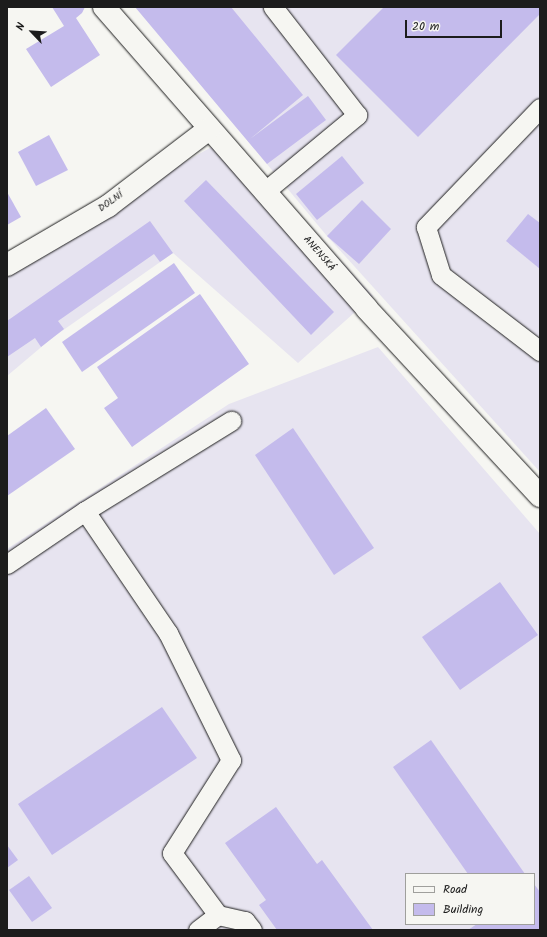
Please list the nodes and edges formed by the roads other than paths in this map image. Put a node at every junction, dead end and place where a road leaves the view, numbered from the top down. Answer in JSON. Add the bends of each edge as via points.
{"nodes":[{"id":1,"x":104,"y":7,"type":"edge"},
{"id":2,"x":280,"y":9,"type":"edge"},
{"id":3,"x":540,"y":108,"type":"edge"},
{"id":4,"x":209,"y":129,"type":"junction"},
{"id":5,"x":264,"y":192,"type":"junction"},
{"id":6,"x":7,"y":265,"type":"edge"},
{"id":7,"x":540,"y":351,"type":"edge"},
{"id":8,"x":231,"y":421,"type":"dead end"},
{"id":9,"x":540,"y":496,"type":"edge"},
{"id":10,"x":85,"y":511,"type":"junction"},
{"id":11,"x":7,"y":564,"type":"edge"},
{"id":12,"x":218,"y":915,"type":"junction"},
{"id":13,"x":198,"y":930,"type":"edge"},
{"id":14,"x":252,"y":930,"type":"edge"}],
"edges":[{"from":1,"to":4,"type":"street","name":"ANENSKÁ"},
{"from":2,"to":5,"type":"lane","via":[[357,115]]},
{"from":3,"to":7,"type":"lane","via":[[426,227],[441,275]]},
{"from":4,"to":5,"type":"street","name":"ANENSKÁ"},
{"from":4,"to":6,"type":"street","name":"DOLNÍ","via":[[108,206]]},
{"from":5,"to":9,"type":"street","name":"ANENSKÁ","via":[[367,309]]},
{"from":8,"to":10,"type":"lane"},
{"from":10,"to":11,"type":"lane"},
{"from":10,"to":12,"type":"lane","via":[[168,633],[231,760],[172,853]]},
{"from":12,"to":13,"type":"lane"},
{"from":12,"to":14,"type":"lane","via":[[245,921]]}]}
